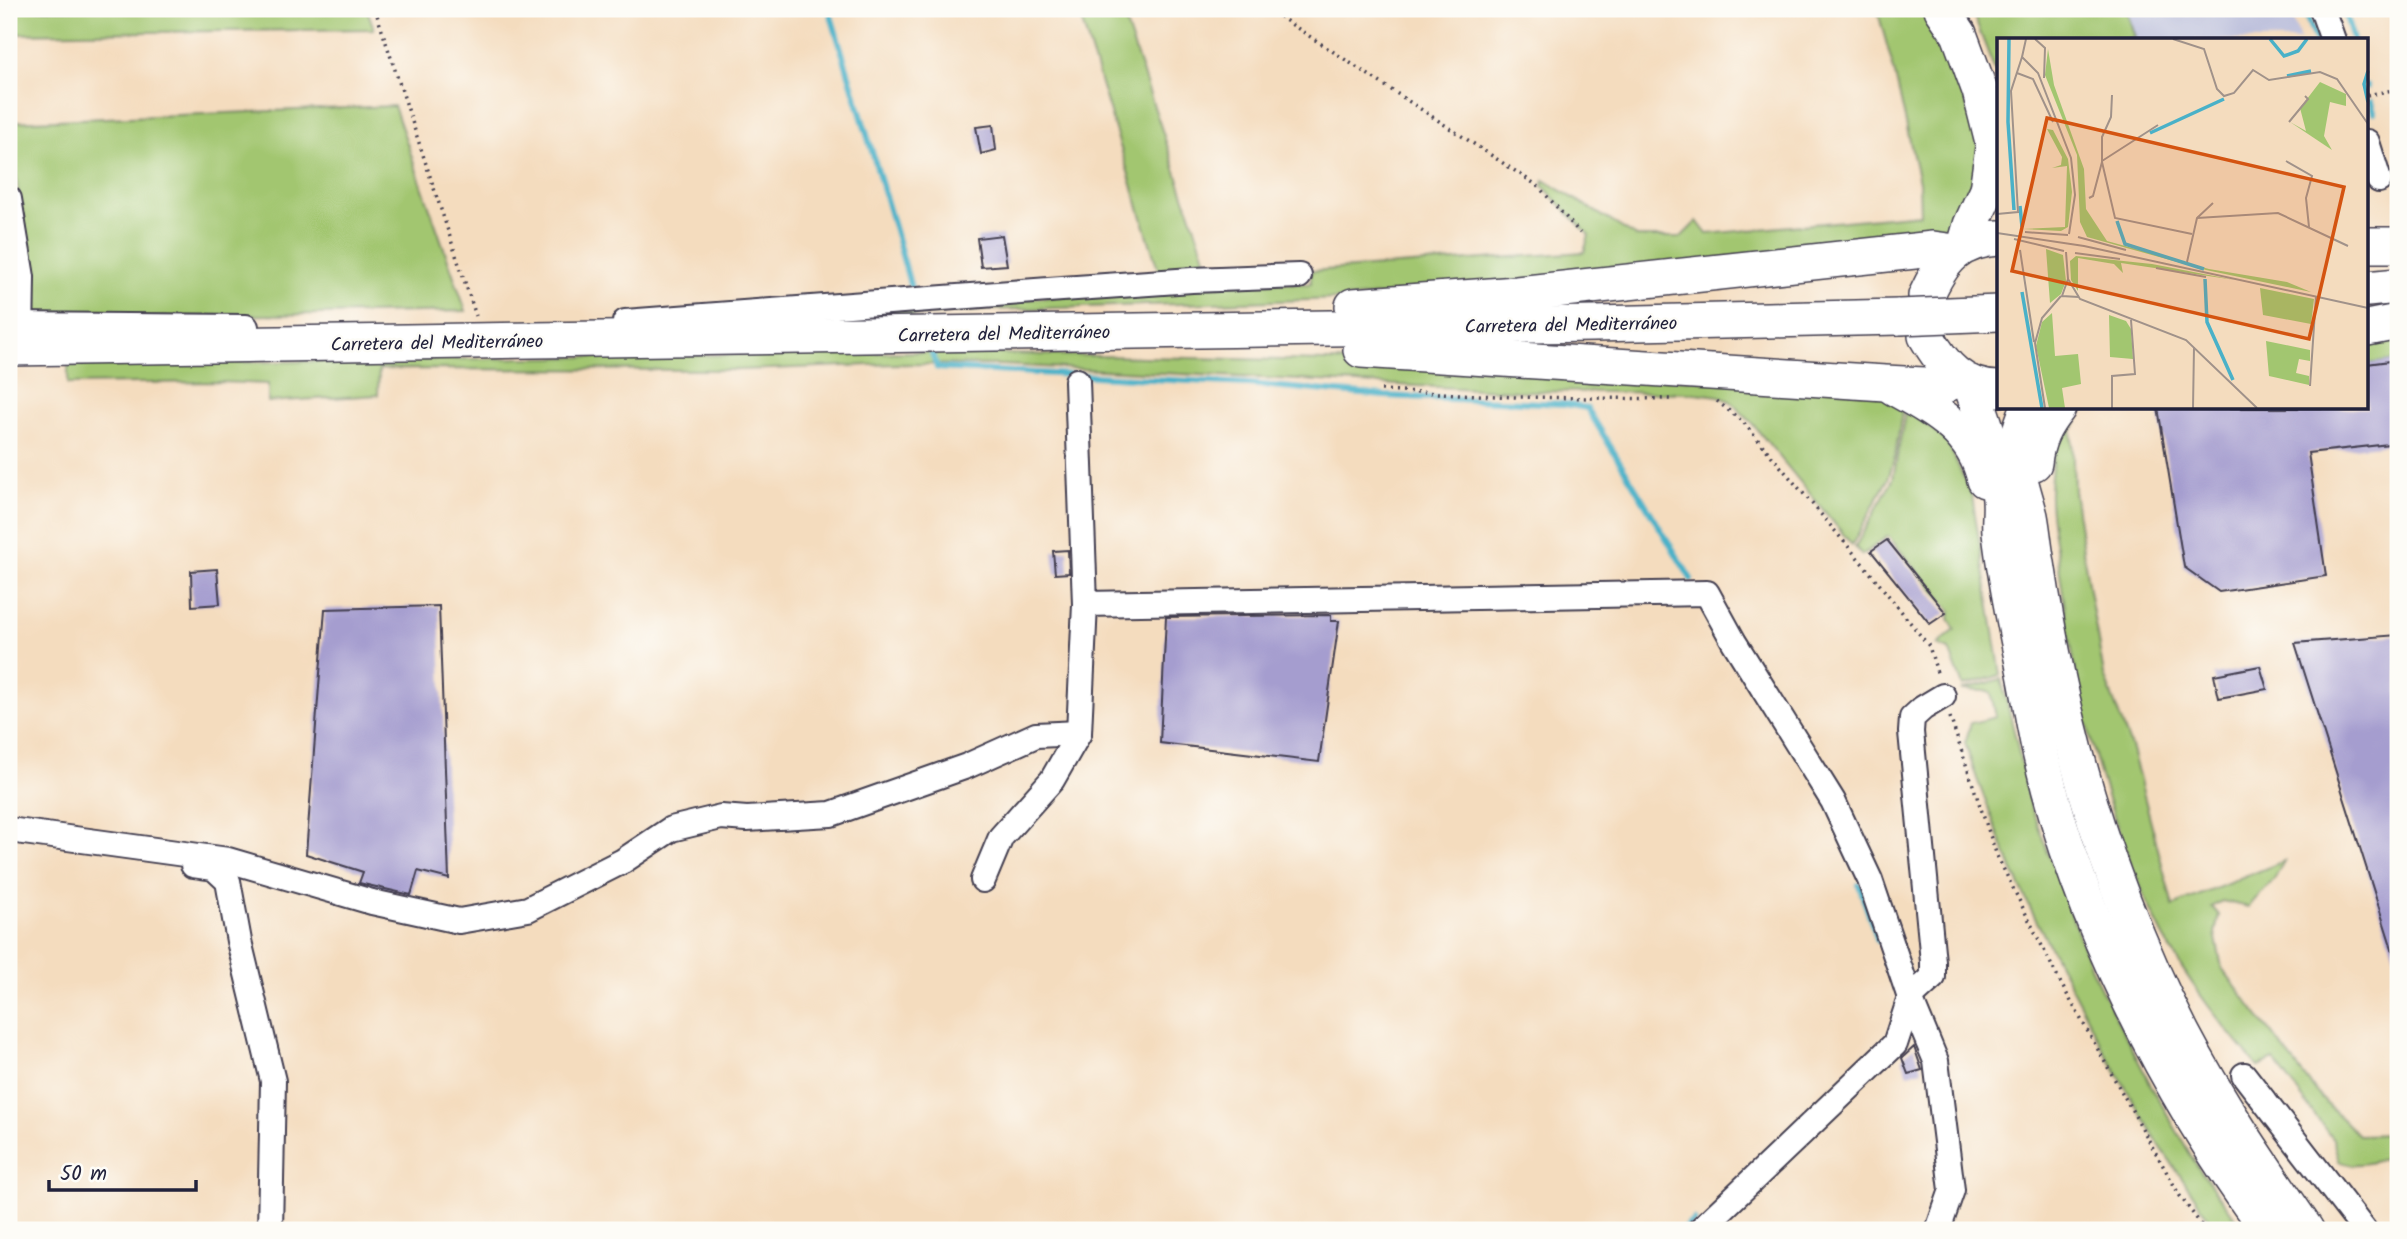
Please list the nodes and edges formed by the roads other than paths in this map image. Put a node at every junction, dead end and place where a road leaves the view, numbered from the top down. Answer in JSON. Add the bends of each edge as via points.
{"nodes":[{"id":1,"x":2322,"y":9,"type":"edge"},
{"id":2,"x":1953,"y":17,"type":"edge"},
{"id":3,"x":2332,"y":38,"type":"edge"},
{"id":4,"x":2368,"y":145,"type":"edge"},
{"id":5,"x":1996,"y":158,"type":"edge"},
{"id":6,"x":2379,"y":180,"type":"dead end"},
{"id":7,"x":9,"y":199,"type":"edge"},
{"id":8,"x":1997,"y":238,"type":"edge"},
{"id":9,"x":2368,"y":245,"type":"edge"},
{"id":10,"x":2398,"y":245,"type":"edge"},
{"id":11,"x":1960,"y":249,"type":"junction"},
{"id":12,"x":1299,"y":276,"type":"dead end"},
{"id":13,"x":2398,"y":286,"type":"edge"},
{"id":14,"x":2368,"y":289,"type":"edge"},
{"id":15,"x":1997,"y":313,"type":"edge"},
{"id":16,"x":1917,"y":316,"type":"junction"},
{"id":17,"x":2398,"y":322,"type":"edge"},
{"id":18,"x":2368,"y":328,"type":"edge"},
{"id":19,"x":1159,"y":331,"type":"junction"},
{"id":20,"x":1044,"y":333,"type":"junction"},
{"id":21,"x":15,"y":337,"type":"edge"},
{"id":22,"x":1077,"y":381,"type":"dead end"},
{"id":23,"x":1885,"y":383,"type":"junction"},
{"id":24,"x":1976,"y":383,"type":"edge"},
{"id":25,"x":2027,"y":410,"type":"edge"},
{"id":26,"x":2057,"y":410,"type":"edge"},
{"id":27,"x":2015,"y":523,"type":"junction"},
{"id":28,"x":1085,"y":604,"type":"junction"},
{"id":29,"x":1943,"y":696,"type":"road end"},
{"id":30,"x":1079,"y":733,"type":"junction"},
{"id":31,"x":9,"y":830,"type":"edge"},
{"id":32,"x":9,"y":842,"type":"edge"},
{"id":33,"x":983,"y":880,"type":"dead end"},
{"id":34,"x":1910,"y":999,"type":"junction"},
{"id":35,"x":2244,"y":1075,"type":"dead end"},
{"id":36,"x":270,"y":1230,"type":"edge"},
{"id":37,"x":1700,"y":1230,"type":"edge"},
{"id":38,"x":1938,"y":1230,"type":"edge"},
{"id":39,"x":2268,"y":1230,"type":"edge"},
{"id":40,"x":2306,"y":1230,"type":"edge"},
{"id":41,"x":2364,"y":1230,"type":"edge"}],
"edges":[{"from":1,"to":3,"type":"lane"},
{"from":2,"to":5,"type":"highway","via":[[1980,90]]},
{"from":4,"to":6,"type":"lane"},
{"from":5,"to":11,"type":"highway"},
{"from":7,"to":21,"type":"lane","via":[[22,277]]},
{"from":8,"to":11,"type":"highway"},
{"from":9,"to":10,"type":"highway"},
{"from":11,"to":16,"type":"highway","via":[[1938,270]]},
{"from":11,"to":19,"type":"highway","via":[[1517,294],[1254,314]]},
{"from":12,"to":21,"type":"lane","via":[[1087,287],[667,320]]},
{"from":13,"to":14,"type":"highway"},
{"from":15,"to":16,"type":"highway","name":"Carretera del Mediterráneo","bridge":true},
{"from":16,"to":19,"type":"highway","name":"Carretera del Mediterráneo"},
{"from":16,"to":24,"type":"highway","via":[[1941,361]]},
{"from":17,"to":18,"type":"highway"},
{"from":19,"to":20,"type":"highway","name":"Carretera del Mediterráneo"},
{"from":20,"to":21,"type":"highway","name":"Carretera del Mediterráneo"},
{"from":20,"to":23,"type":"highway","via":[[1131,348],[1295,346]]},
{"from":22,"to":28,"type":"lane"},
{"from":23,"to":24,"type":"highway"},
{"from":23,"to":27,"type":"highway","via":[[1937,412],[1961,433],[1980,460],[1990,502]]},
{"from":24,"to":27,"type":"highway","via":[[2000,500]]},
{"from":25,"to":27,"type":"highway","via":[[2017,441],[2020,481]]},
{"from":26,"to":27,"type":"highway","via":[[2037,443]]},
{"from":27,"to":39,"type":"highway","via":[[2013,614],[2041,757],[2097,929],[2173,1083],[2214,1153]]},
{"from":27,"to":40,"type":"highway","via":[[2092,812],[2118,889],[2153,974],[2200,1065]]},
{"from":28,"to":30,"type":"lane"},
{"from":28,"to":34,"type":"lane","via":[[1707,593],[1833,802],[1870,880]]},
{"from":29,"to":34,"type":"lane","via":[[1912,718],[1933,977]]},
{"from":30,"to":31,"type":"lane","via":[[1036,736],[967,766],[831,814],[721,817],[671,829],[623,861],[528,909],[458,920],[372,902],[228,860]]},
{"from":30,"to":33,"type":"lane","via":[[1052,780],[1001,838]]},
{"from":32,"to":36,"type":"lane","via":[[214,868],[228,881],[273,1081]]},
{"from":34,"to":37,"type":"lane","via":[[1895,1044]]},
{"from":34,"to":38,"type":"lane","via":[[1936,1061],[1952,1190]]},
{"from":35,"to":41,"type":"lane"}]}
